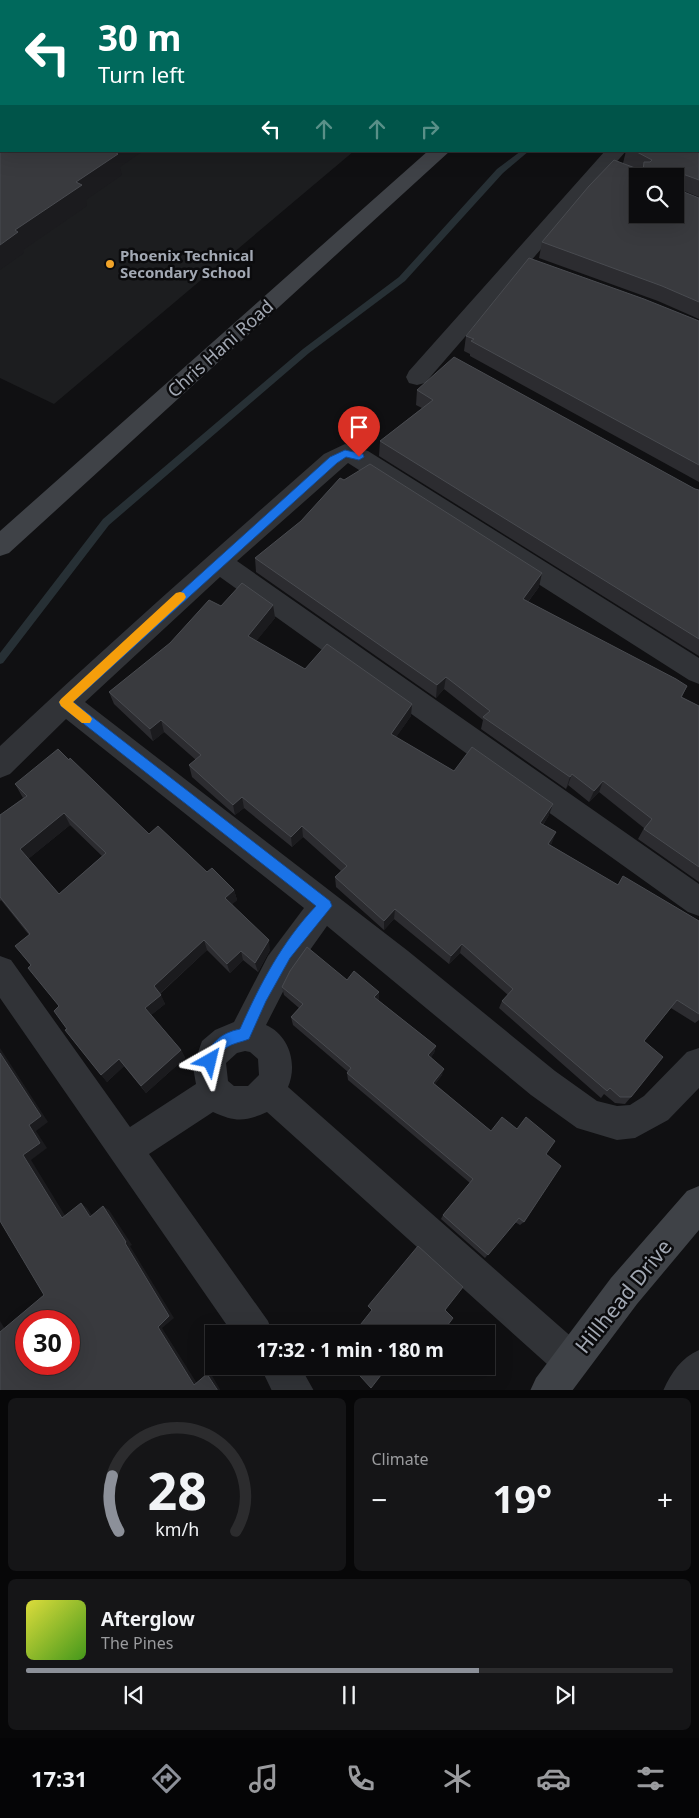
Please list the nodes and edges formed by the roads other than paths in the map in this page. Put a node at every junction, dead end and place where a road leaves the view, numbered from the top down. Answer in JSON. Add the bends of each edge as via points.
{"nodes":[{"id":1,"x":439,"y":152,"type":"edge"},
{"id":2,"x":614,"y":162,"type":"edge"},
{"id":3,"x":417,"y":377,"type":"dead end"},
{"id":4,"x":0,"y":546,"type":"edge"},
{"id":5,"x":218,"y":562,"type":"junction"},
{"id":6,"x":699,"y":672,"type":"edge"},
{"id":7,"x":65,"y":702,"type":"junction"},
{"id":8,"x":0,"y":766,"type":"edge"},
{"id":9,"x":699,"y":902,"type":"edge"},
{"id":10,"x":325,"y":906,"type":"junction"},
{"id":11,"x":0,"y":971,"type":"edge"},
{"id":12,"x":245,"y":1035,"type":"junction"},
{"id":13,"x":699,"y":1064,"type":"edge"},
{"id":14,"x":214,"y":1091,"type":"junction"},
{"id":15,"x":268,"y":1092,"type":"junction"},
{"id":16,"x":126,"y":1150,"type":"junction"},
{"id":17,"x":699,"y":1203,"type":"edge"},
{"id":18,"x":249,"y":1325,"type":"edge"},
{"id":19,"x":570,"y":1360,"type":"junction"},
{"id":20,"x":699,"y":1369,"type":"edge"},
{"id":21,"x":284,"y":1375,"type":"edge"},
{"id":22,"x":295,"y":1390,"type":"edge"},
{"id":23,"x":549,"y":1390,"type":"edge"},
{"id":24,"x":682,"y":1390,"type":"edge"}],
"edges":[{"from":1,"to":4,"type":"main road","name":"Chris Hani Road"},
{"from":2,"to":3,"type":"street","via":[[448,357]]},
{"from":5,"to":6,"type":"street","via":[[345,453],[359,457]]},
{"from":5,"to":7,"type":"street"},
{"from":5,"to":9,"type":"street"},
{"from":7,"to":8,"type":"street"},
{"from":7,"to":10,"type":"street"},
{"from":10,"to":12,"type":"street","via":[[296,938],[278,966]]},
{"from":10,"to":13,"type":"street","via":[[543,1083],[589,1116],[617,1123],[635,1121],[656,1108]]},
{"from":11,"to":16,"type":"street"},
{"from":12,"to":14,"type":"street","via":[[230,1038],[217,1047],[210,1061],[209,1077]]},
{"from":12,"to":15,"type":"street","via":[[259,1039],[270,1048],[277,1062],[276,1078]]},
{"from":14,"to":15,"type":"street","via":[[226,1102],[241,1105],[256,1102]]},
{"from":14,"to":16,"type":"street"},
{"from":15,"to":19,"type":"street"},
{"from":16,"to":18,"type":"street"},
{"from":17,"to":19,"type":"main road","name":"Hillhead Drive"},
{"from":19,"to":23,"type":"main road","name":"Hillhead Drive"},
{"from":20,"to":24,"type":"street"},
{"from":21,"to":22,"type":"street"}]}
